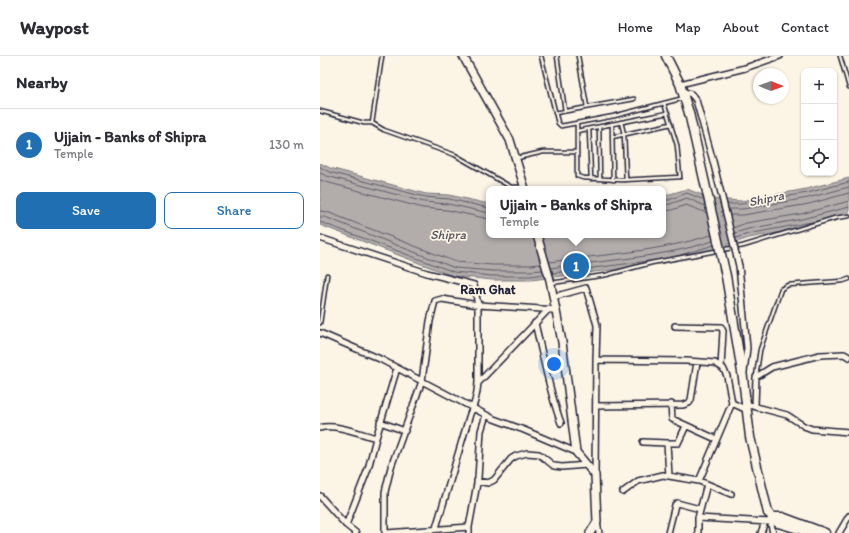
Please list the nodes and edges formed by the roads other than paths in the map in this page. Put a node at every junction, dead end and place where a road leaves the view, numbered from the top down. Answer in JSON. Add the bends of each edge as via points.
{"nodes":[{"id":1,"x":382,"y":56,"type":"edge"},
{"id":2,"x":463,"y":56,"type":"edge"},
{"id":3,"x":541,"y":56,"type":"edge"},
{"id":4,"x":557,"y":56,"type":"edge"},
{"id":5,"x":578,"y":56,"type":"edge"},
{"id":6,"x":666,"y":56,"type":"edge"},
{"id":7,"x":780,"y":56,"type":"edge"},
{"id":8,"x":840,"y":56,"type":"edge"},
{"id":9,"x":849,"y":87,"type":"edge"},
{"id":10,"x":682,"y":91,"type":"junction"},
{"id":11,"x":634,"y":99,"type":"dead end"},
{"id":12,"x":664,"y":103,"type":"junction"},
{"id":13,"x":587,"y":107,"type":"junction"},
{"id":14,"x":320,"y":111,"type":"edge"},
{"id":15,"x":565,"y":111,"type":"junction"},
{"id":16,"x":555,"y":113,"type":"junction"},
{"id":17,"x":668,"y":113,"type":"junction"},
{"id":18,"x":621,"y":122,"type":"junction"},
{"id":19,"x":372,"y":123,"type":"junction"},
{"id":20,"x":578,"y":124,"type":"junction"},
{"id":21,"x":612,"y":124,"type":"junction"},
{"id":22,"x":671,"y":124,"type":"junction"},
{"id":23,"x":599,"y":127,"type":"junction"},
{"id":24,"x":589,"y":129,"type":"junction"},
{"id":25,"x":578,"y":131,"type":"junction"},
{"id":26,"x":624,"y":134,"type":"junction"},
{"id":27,"x":612,"y":137,"type":"junction"},
{"id":28,"x":577,"y":152,"type":"junction"},
{"id":29,"x":516,"y":158,"type":"junction"},
{"id":30,"x":591,"y":179,"type":"junction"},
{"id":31,"x":600,"y":179,"type":"junction"},
{"id":32,"x":613,"y":180,"type":"junction"},
{"id":33,"x":626,"y":180,"type":"junction"},
{"id":34,"x":509,"y":186,"type":"edge"},
{"id":35,"x":524,"y":186,"type":"edge"},
{"id":36,"x":849,"y":216,"type":"edge"},
{"id":37,"x":320,"y":238,"type":"edge"},
{"id":38,"x":539,"y":238,"type":"edge"},
{"id":39,"x":327,"y":275,"type":"dead end"},
{"id":40,"x":849,"y":279,"type":"edge"},
{"id":41,"x":550,"y":281,"type":"junction"},
{"id":42,"x":553,"y":297,"type":"junction"},
{"id":43,"x":478,"y":305,"type":"junction"},
{"id":44,"x":548,"y":310,"type":"junction"},
{"id":45,"x":557,"y":310,"type":"junction"},
{"id":46,"x":320,"y":323,"type":"edge"},
{"id":47,"x":535,"y":323,"type":"junction"},
{"id":48,"x":675,"y":326,"type":"dead end"},
{"id":49,"x":320,"y":333,"type":"edge"},
{"id":50,"x":849,"y":357,"type":"edge"},
{"id":51,"x":596,"y":360,"type":"junction"},
{"id":52,"x":697,"y":362,"type":"junction"},
{"id":53,"x":721,"y":367,"type":"junction"},
{"id":54,"x":397,"y":368,"type":"junction"},
{"id":55,"x":756,"y":377,"type":"junction"},
{"id":56,"x":743,"y":378,"type":"junction"},
{"id":57,"x":422,"y":381,"type":"junction"},
{"id":58,"x":478,"y":383,"type":"junction"},
{"id":59,"x":732,"y":403,"type":"junction"},
{"id":60,"x":671,"y":404,"type":"junction"},
{"id":61,"x":596,"y":406,"type":"junction"},
{"id":62,"x":745,"y":406,"type":"junction"},
{"id":63,"x":755,"y":406,"type":"junction"},
{"id":64,"x":473,"y":408,"type":"junction"},
{"id":65,"x":486,"y":415,"type":"junction"},
{"id":66,"x":380,"y":422,"type":"junction"},
{"id":67,"x":561,"y":423,"type":"dead end"},
{"id":68,"x":686,"y":426,"type":"junction"},
{"id":69,"x":320,"y":428,"type":"edge"},
{"id":70,"x":405,"y":431,"type":"junction"},
{"id":71,"x":849,"y":432,"type":"edge"},
{"id":72,"x":376,"y":438,"type":"junction"},
{"id":73,"x":716,"y":439,"type":"junction"},
{"id":74,"x":642,"y":442,"type":"dead end"},
{"id":75,"x":668,"y":443,"type":"junction"},
{"id":76,"x":576,"y":452,"type":"junction"},
{"id":77,"x":587,"y":464,"type":"junction"},
{"id":78,"x":595,"y":474,"type":"junction"},
{"id":79,"x":669,"y":476,"type":"junction"},
{"id":80,"x":477,"y":481,"type":"junction"},
{"id":81,"x":699,"y":481,"type":"junction"},
{"id":82,"x":707,"y":484,"type":"junction"},
{"id":83,"x":623,"y":492,"type":"dead end"},
{"id":84,"x":731,"y":494,"type":"dead end"},
{"id":85,"x":320,"y":496,"type":"edge"},
{"id":86,"x":700,"y":509,"type":"junction"},
{"id":87,"x":849,"y":516,"type":"edge"},
{"id":88,"x":698,"y":518,"type":"junction"},
{"id":89,"x":770,"y":519,"type":"junction"},
{"id":90,"x":597,"y":522,"type":"junction"},
{"id":91,"x":346,"y":525,"type":"junction"},
{"id":92,"x":469,"y":527,"type":"junction"},
{"id":93,"x":436,"y":528,"type":"junction"},
{"id":94,"x":427,"y":531,"type":"edge"},
{"id":95,"x":356,"y":533,"type":"edge"},
{"id":96,"x":386,"y":533,"type":"edge"},
{"id":97,"x":469,"y":533,"type":"edge"},
{"id":98,"x":590,"y":533,"type":"edge"},
{"id":99,"x":599,"y":533,"type":"edge"},
{"id":100,"x":668,"y":533,"type":"edge"},
{"id":101,"x":698,"y":533,"type":"edge"},
{"id":102,"x":761,"y":533,"type":"edge"},
{"id":103,"x":773,"y":533,"type":"edge"},
{"id":104,"x":812,"y":533,"type":"edge"},
{"id":105,"x":825,"y":533,"type":"edge"},
{"id":106,"x":839,"y":533,"type":"edge"}],
"edges":[{"from":1,"to":19,"type":"lane"},
{"from":2,"to":29,"type":"main road","via":[[510,140]]},
{"from":3,"to":16,"type":"lane"},
{"from":4,"to":15,"type":"lane"},
{"from":5,"to":13,"type":"lane"},
{"from":6,"to":10,"type":"main road"},
{"from":7,"to":10,"type":"street"},
{"from":8,"to":9,"type":"lane"},
{"from":10,"to":12,"type":"lane"},
{"from":10,"to":56,"type":"main road","bridge":true,"via":[[726,276]]},
{"from":10,"to":56,"type":"street","bridge":true,"via":[[691,94],[696,100],[739,266],[747,348]]},
{"from":11,"to":13,"type":"lane"},
{"from":12,"to":17,"type":"lane"},
{"from":12,"to":20,"type":"lane"},
{"from":13,"to":15,"type":"lane"},
{"from":14,"to":19,"type":"lane"},
{"from":15,"to":16,"type":"lane"},
{"from":16,"to":20,"type":"lane","via":[[558,124],[562,126]]},
{"from":17,"to":18,"type":"lane"},
{"from":17,"to":22,"type":"lane"},
{"from":18,"to":21,"type":"lane"},
{"from":18,"to":26,"type":"lane"},
{"from":19,"to":34,"type":"lane","via":[[384,130],[455,155]]},
{"from":20,"to":25,"type":"lane"},
{"from":21,"to":23,"type":"lane"},
{"from":21,"to":27,"type":"lane"},
{"from":22,"to":26,"type":"lane"},
{"from":22,"to":33,"type":"lane","via":[[677,145],[680,177]]},
{"from":23,"to":24,"type":"lane"},
{"from":23,"to":31,"type":"lane"},
{"from":24,"to":25,"type":"lane"},
{"from":24,"to":30,"type":"lane"},
{"from":25,"to":28,"type":"lane"},
{"from":26,"to":27,"type":"lane"},
{"from":26,"to":33,"type":"lane"},
{"from":27,"to":32,"type":"lane"},
{"from":28,"to":29,"type":"lane","via":[[543,152]]},
{"from":28,"to":30,"type":"lane","via":[[577,176]]},
{"from":29,"to":35,"type":"main road"},
{"from":30,"to":31,"type":"lane"},
{"from":31,"to":32,"type":"lane"},
{"from":32,"to":33,"type":"lane"},
{"from":36,"to":41,"type":"lane","via":[[742,246],[650,263],[606,275]]},
{"from":37,"to":43,"type":"street","via":[[427,273],[472,284],[476,288]]},
{"from":38,"to":41,"type":"main road"},
{"from":39,"to":46,"type":"lane"},
{"from":40,"to":55,"type":"lane","via":[[788,285],[781,289],[760,350]]},
{"from":41,"to":42,"type":"main road"},
{"from":42,"to":45,"type":"main road"},
{"from":42,"to":51,"type":"street","via":[[586,288],[597,326]]},
{"from":43,"to":44,"type":"street"},
{"from":43,"to":57,"type":"street","via":[[442,299],[435,301]]},
{"from":43,"to":58,"type":"street"},
{"from":44,"to":45,"type":"street"},
{"from":44,"to":47,"type":"street"},
{"from":45,"to":76,"type":"main road"},
{"from":47,"to":58,"type":"street"},
{"from":47,"to":67,"type":"street"},
{"from":48,"to":53,"type":"street","via":[[721,327]]},
{"from":49,"to":54,"type":"street"},
{"from":50,"to":55,"type":"street","via":[[844,354],[820,355],[772,367]]},
{"from":51,"to":52,"type":"street"},
{"from":51,"to":61,"type":"street"},
{"from":52,"to":53,"type":"street","via":[[715,363]]},
{"from":52,"to":60,"type":"street","via":[[691,400],[683,405]]},
{"from":53,"to":59,"type":"street","via":[[727,376]]},
{"from":54,"to":57,"type":"street"},
{"from":54,"to":66,"type":"street"},
{"from":55,"to":63,"type":"street"},
{"from":56,"to":62,"type":"main road"},
{"from":57,"to":64,"type":"street"},
{"from":57,"to":70,"type":"street"},
{"from":58,"to":64,"type":"street"},
{"from":59,"to":62,"type":"street"},
{"from":59,"to":73,"type":"street"},
{"from":60,"to":61,"type":"street"},
{"from":60,"to":68,"type":"street","via":[[672,419]]},
{"from":61,"to":78,"type":"street"},
{"from":62,"to":63,"type":"street"},
{"from":62,"to":89,"type":"main road"},
{"from":63,"to":71,"type":"street","via":[[787,415],[812,429]]},
{"from":64,"to":65,"type":"street"},
{"from":64,"to":93,"type":"street"},
{"from":65,"to":76,"type":"street"},
{"from":65,"to":80,"type":"street","via":[[480,431]]},
{"from":66,"to":70,"type":"street"},
{"from":66,"to":72,"type":"street"},
{"from":68,"to":73,"type":"street"},
{"from":68,"to":75,"type":"street","via":[[678,442]]},
{"from":69,"to":72,"type":"street","via":[[336,427]]},
{"from":70,"to":96,"type":"street","via":[[391,467],[385,492]]},
{"from":72,"to":91,"type":"street","via":[[368,469]]},
{"from":73,"to":81,"type":"street"},
{"from":74,"to":75,"type":"street"},
{"from":75,"to":79,"type":"street"},
{"from":76,"to":77,"type":"main road"},
{"from":77,"to":78,"type":"main road"},
{"from":77,"to":80,"type":"street","via":[[554,466],[539,454],[527,453],[511,459],[494,480],[488,483]]},
{"from":78,"to":90,"type":"main road"},
{"from":79,"to":81,"type":"street"},
{"from":79,"to":83,"type":"street","via":[[660,475],[638,481]]},
{"from":80,"to":92,"type":"street"},
{"from":81,"to":82,"type":"street"},
{"from":82,"to":84,"type":"street"},
{"from":82,"to":86,"type":"street"},
{"from":85,"to":91,"type":"street"},
{"from":86,"to":88,"type":"street"},
{"from":86,"to":100,"type":"street","via":[[677,503]]},
{"from":87,"to":106,"type":"street"},
{"from":88,"to":89,"type":"street"},
{"from":88,"to":101,"type":"street"},
{"from":89,"to":102,"type":"street"},
{"from":89,"to":103,"type":"street"},
{"from":89,"to":104,"type":"main road"},
{"from":89,"to":105,"type":"main road","via":[[782,517]]},
{"from":90,"to":98,"type":"main road"},
{"from":90,"to":99,"type":"street"},
{"from":91,"to":95,"type":"street"},
{"from":92,"to":93,"type":"street"},
{"from":92,"to":97,"type":"street"},
{"from":93,"to":94,"type":"street"},
{"from":94,"to":96,"type":"street"}]}
